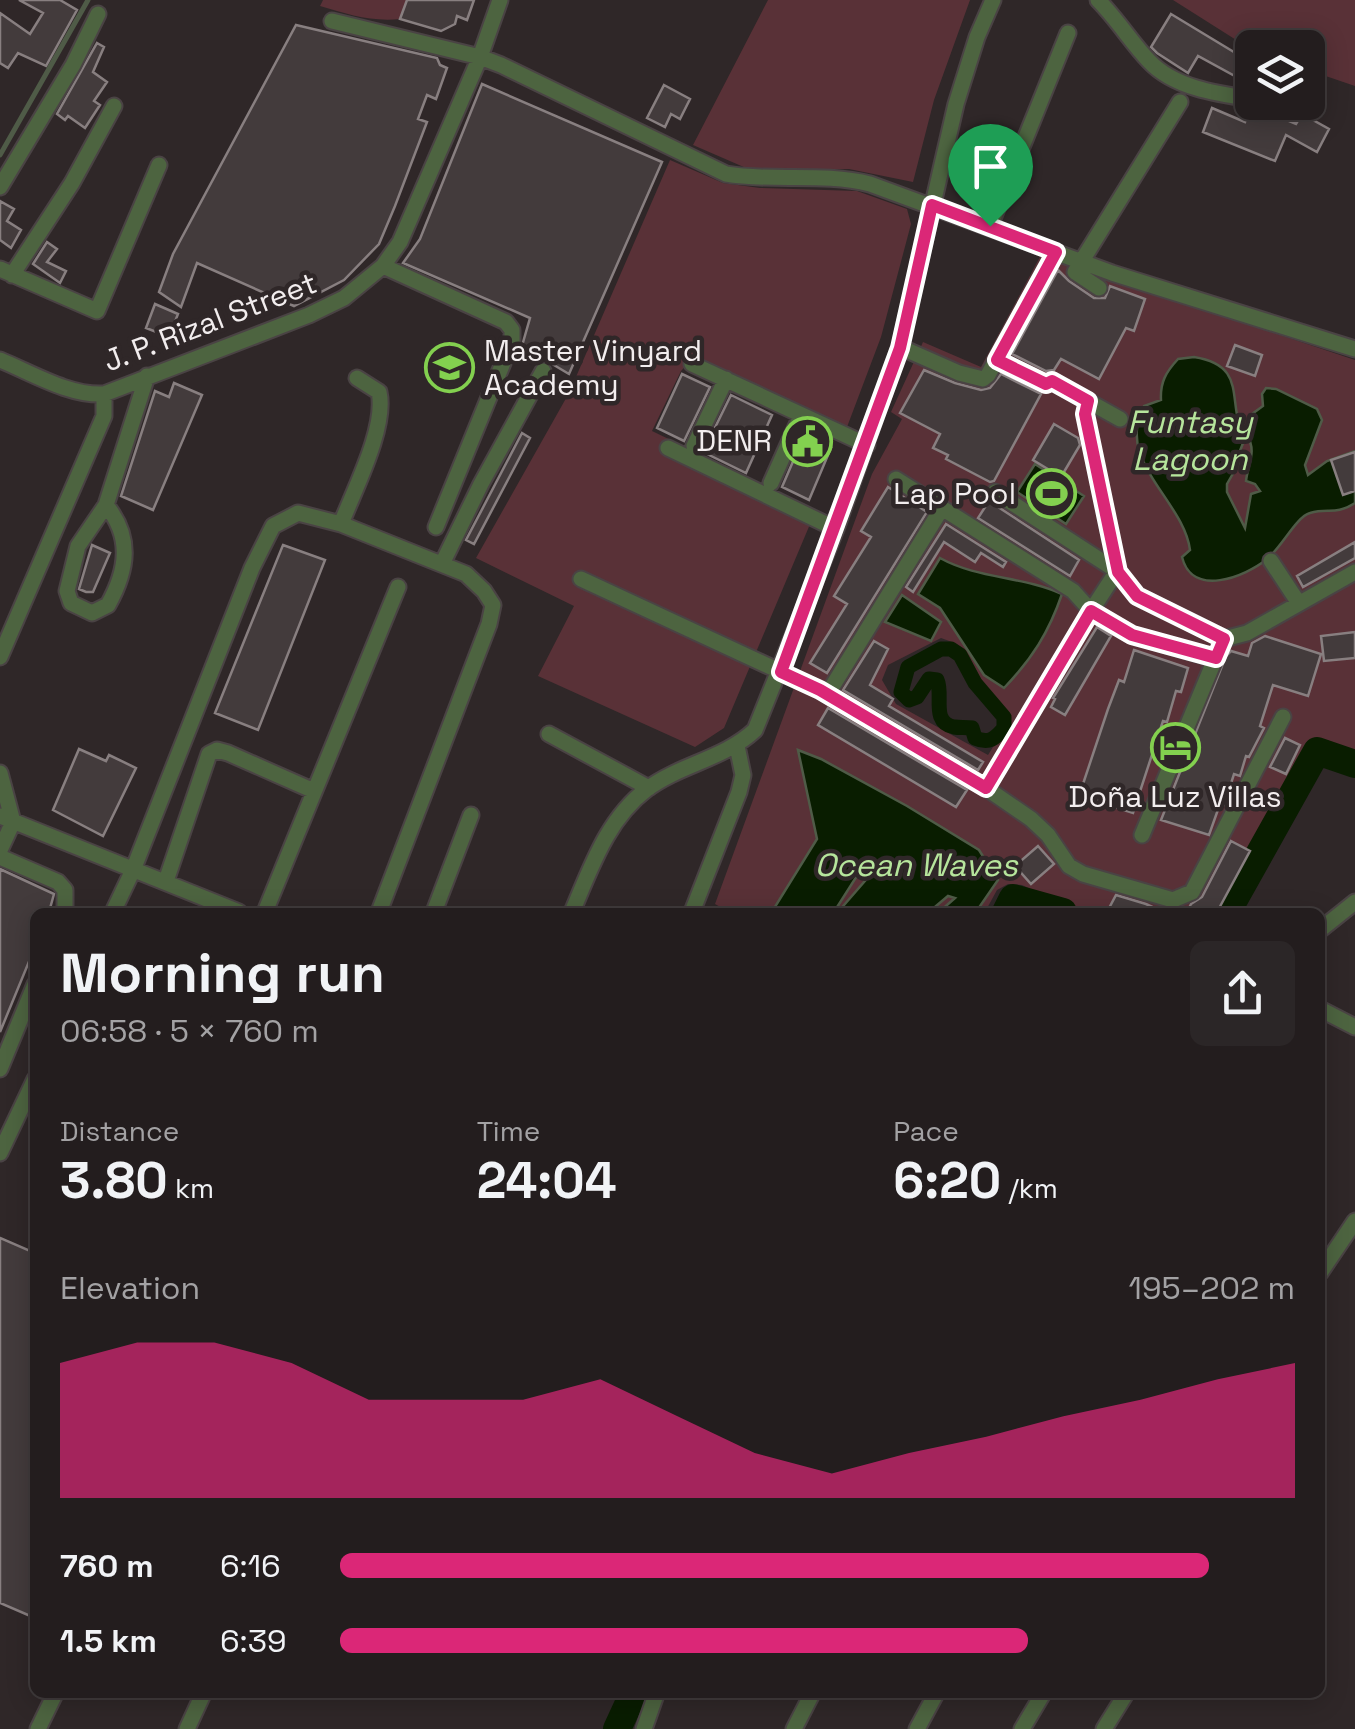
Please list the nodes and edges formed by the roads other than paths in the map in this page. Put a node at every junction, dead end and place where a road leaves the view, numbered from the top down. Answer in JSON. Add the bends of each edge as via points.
{"nodes":[{"id":1,"x":500,"y":0,"type":"edge"},
{"id":2,"x":992,"y":0,"type":"edge"},
{"id":3,"x":1098,"y":0,"type":"edge"},
{"id":4,"x":98,"y":14,"type":"dead end"},
{"id":5,"x":332,"y":20,"type":"dead end"},
{"id":6,"x":1068,"y":33,"type":"dead end"},
{"id":7,"x":480,"y":56,"type":"junction"},
{"id":8,"x":1235,"y":96,"type":"edge"},
{"id":9,"x":1180,"y":102,"type":"dead end"},
{"id":10,"x":114,"y":106,"type":"dead end"},
{"id":11,"x":158,"y":165,"type":"dead end"},
{"id":12,"x":0,"y":188,"type":"edge"},
{"id":13,"x":932,"y":205,"type":"junction"},
{"id":14,"x":990,"y":226,"type":"junction"},
{"id":15,"x":1056,"y":252,"type":"junction"},
{"id":16,"x":1083,"y":262,"type":"junction"},
{"id":17,"x":383,"y":266,"type":"junction"},
{"id":18,"x":6,"y":272,"type":"edge"},
{"id":19,"x":1099,"y":288,"type":"dead end"},
{"id":20,"x":900,"y":348,"type":"junction"},
{"id":21,"x":1355,"y":349,"type":"edge"},
{"id":22,"x":0,"y":360,"type":"edge"},
{"id":23,"x":997,"y":360,"type":"junction"},
{"id":24,"x":692,"y":364,"type":"dead end"},
{"id":25,"x":543,"y":371,"type":"dead end"},
{"id":26,"x":147,"y":376,"type":"junction"},
{"id":27,"x":356,"y":378,"type":"dead end"},
{"id":28,"x":726,"y":379,"type":"junction"},
{"id":29,"x":104,"y":394,"type":"junction"},
{"id":30,"x":1088,"y":401,"type":"junction"},
{"id":31,"x":801,"y":416,"type":"junction"},
{"id":32,"x":1120,"y":418,"type":"dead end"},
{"id":33,"x":866,"y":445,"type":"junction"},
{"id":34,"x":694,"y":446,"type":"dead end"},
{"id":35,"x":668,"y":448,"type":"dead end"},
{"id":36,"x":896,"y":480,"type":"dead end"},
{"id":37,"x":771,"y":483,"type":"dead end"},
{"id":38,"x":995,"y":492,"type":"dead end"},
{"id":39,"x":106,"y":505,"type":"junction"},
{"id":40,"x":942,"y":508,"type":"junction"},
{"id":41,"x":341,"y":524,"type":"junction"},
{"id":42,"x":436,"y":527,"type":"dead end"},
{"id":43,"x":836,"y":529,"type":"junction"},
{"id":44,"x":1271,"y":561,"type":"dead end"},
{"id":45,"x":442,"y":564,"type":"junction"},
{"id":46,"x":1118,"y":572,"type":"junction"},
{"id":47,"x":1355,"y":572,"type":"edge"},
{"id":48,"x":581,"y":578,"type":"dead end"},
{"id":49,"x":398,"y":587,"type":"dead end"},
{"id":50,"x":1298,"y":602,"type":"junction"},
{"id":51,"x":1091,"y":611,"type":"junction"},
{"id":52,"x":1224,"y":639,"type":"junction"},
{"id":53,"x":0,"y":657,"type":"edge"},
{"id":54,"x":1213,"y":666,"type":"junction"},
{"id":55,"x":781,"y":672,"type":"junction"},
{"id":56,"x":824,"y":692,"type":"junction"},
{"id":57,"x":1284,"y":717,"type":"dead end"},
{"id":58,"x":549,"y":734,"type":"dead end"},
{"id":59,"x":737,"y":746,"type":"junction"},
{"id":60,"x":0,"y":774,"type":"edge"},
{"id":61,"x":649,"y":788,"type":"junction"},
{"id":62,"x":986,"y":788,"type":"junction"},
{"id":63,"x":314,"y":791,"type":"junction"},
{"id":64,"x":471,"y":815,"type":"dead end"},
{"id":65,"x":7,"y":819,"type":"edge"},
{"id":66,"x":1142,"y":835,"type":"dead end"},
{"id":67,"x":0,"y":854,"type":"edge"},
{"id":68,"x":134,"y":870,"type":"junction"},
{"id":69,"x":166,"y":881,"type":"junction"},
{"id":70,"x":1355,"y":902,"type":"edge"},
{"id":71,"x":205,"y":906,"type":"edge"},
{"id":72,"x":65,"y":908,"type":"edge"},
{"id":73,"x":116,"y":908,"type":"edge"},
{"id":74,"x":266,"y":908,"type":"edge"},
{"id":75,"x":382,"y":908,"type":"edge"},
{"id":76,"x":436,"y":908,"type":"edge"},
{"id":77,"x":574,"y":908,"type":"edge"},
{"id":78,"x":694,"y":908,"type":"edge"},
{"id":79,"x":1325,"y":926,"type":"edge"},
{"id":80,"x":30,"y":996,"type":"edge"},
{"id":81,"x":1355,"y":1006,"type":"edge"},
{"id":82,"x":1347,"y":1023,"type":"edge"},
{"id":83,"x":0,"y":1068,"type":"edge"},
{"id":84,"x":30,"y":1090,"type":"edge"},
{"id":85,"x":0,"y":1153,"type":"edge"},
{"id":86,"x":1355,"y":1222,"type":"edge"},
{"id":87,"x":1325,"y":1265,"type":"edge"},
{"id":88,"x":53,"y":1698,"type":"edge"},
{"id":89,"x":201,"y":1698,"type":"edge"},
{"id":90,"x":655,"y":1698,"type":"edge"},
{"id":91,"x":810,"y":1698,"type":"edge"},
{"id":92,"x":934,"y":1698,"type":"edge"},
{"id":93,"x":1040,"y":1698,"type":"edge"},
{"id":94,"x":1123,"y":1698,"type":"edge"},
{"id":95,"x":38,"y":1729,"type":"edge"},
{"id":96,"x":187,"y":1729,"type":"edge"},
{"id":97,"x":644,"y":1729,"type":"edge"},
{"id":98,"x":794,"y":1729,"type":"edge"},
{"id":99,"x":917,"y":1729,"type":"edge"},
{"id":100,"x":1022,"y":1729,"type":"edge"},
{"id":101,"x":1104,"y":1729,"type":"edge"}],
"edges":[{"from":1,"to":7,"type":"street","name":"J. P. Rizal Street"},
{"from":2,"to":13,"type":"street","via":[[956,104]]},
{"from":3,"to":8,"type":"street","via":[[1173,79]]},
{"from":4,"to":12,"type":"street"},
{"from":5,"to":7,"type":"street"},
{"from":6,"to":14,"type":"street"},
{"from":7,"to":13,"type":"street","via":[[726,174],[850,179]]},
{"from":7,"to":17,"type":"street","name":"J. P. Rizal Street","via":[[400,242]]},
{"from":9,"to":16,"type":"street"},
{"from":10,"to":18,"type":"street","via":[[72,182]]},
{"from":11,"to":18,"type":"street","via":[[97,311]]},
{"from":13,"to":14,"type":"street"},
{"from":13,"to":20,"type":"street"},
{"from":14,"to":15,"type":"street"},
{"from":15,"to":16,"type":"street"},
{"from":15,"to":23,"type":"street"},
{"from":16,"to":19,"type":"street","via":[[1075,272]]},
{"from":16,"to":21,"type":"street"},
{"from":17,"to":26,"type":"street","name":"J. P. Rizal Street","via":[[344,298],[309,315]]},
{"from":17,"to":42,"type":"street","via":[[512,330]]},
{"from":20,"to":23,"type":"street","via":[[977,378],[988,375]]},
{"from":20,"to":33,"type":"street"},
{"from":22,"to":29,"type":"street","name":"J. P. Rizal Street","via":[[73,391]]},
{"from":23,"to":30,"type":"street"},
{"from":24,"to":28,"type":"street"},
{"from":25,"to":45,"type":"street"},
{"from":26,"to":29,"type":"street","name":"J. P. Rizal Street"},
{"from":26,"to":39,"type":"street"},
{"from":27,"to":41,"type":"street","via":[[379,392],[382,403]]},
{"from":28,"to":31,"type":"street"},
{"from":28,"to":34,"type":"street"},
{"from":29,"to":53,"type":"street","via":[[104,416]]},
{"from":30,"to":32,"type":"street"},
{"from":30,"to":46,"type":"street","via":[[1085,414]]},
{"from":31,"to":33,"type":"street"},
{"from":31,"to":37,"type":"street"},
{"from":33,"to":43,"type":"street"},
{"from":35,"to":43,"type":"street"},
{"from":36,"to":40,"type":"street"},
{"from":38,"to":46,"type":"street"},
{"from":39,"to":39,"type":"street","via":[[78,546],[67,591],[81,611],[108,604],[125,556],[122,526]]},
{"from":40,"to":51,"type":"street","via":[[1072,591]]},
{"from":40,"to":56,"type":"street"},
{"from":41,"to":45,"type":"street"},
{"from":41,"to":68,"type":"street","via":[[298,513],[273,526]]},
{"from":43,"to":55,"type":"street"},
{"from":44,"to":50,"type":"street"},
{"from":45,"to":75,"type":"street","via":[[466,574],[493,604]]},
{"from":46,"to":51,"type":"street"},
{"from":46,"to":52,"type":"street","via":[[1137,596]]},
{"from":47,"to":50,"type":"street"},
{"from":48,"to":55,"type":"street"},
{"from":49,"to":63,"type":"street"},
{"from":50,"to":52,"type":"street"},
{"from":51,"to":54,"type":"street","via":[[1132,635]]},
{"from":51,"to":62,"type":"street"},
{"from":52,"to":54,"type":"street"},
{"from":54,"to":66,"type":"street"},
{"from":55,"to":56,"type":"street"},
{"from":55,"to":59,"type":"street","via":[[755,730]]},
{"from":56,"to":62,"type":"street"},
{"from":57,"to":62,"type":"street","via":[[1192,892],[1173,900],[1068,866],[1048,835]]},
{"from":58,"to":61,"type":"street"},
{"from":59,"to":61,"type":"street"},
{"from":59,"to":78,"type":"street","via":[[744,775]]},
{"from":60,"to":65,"type":"street"},
{"from":61,"to":77,"type":"street","via":[[618,816]]},
{"from":63,"to":69,"type":"street","via":[[228,752],[209,754]]},
{"from":63,"to":74,"type":"street"},
{"from":64,"to":76,"type":"street"},
{"from":65,"to":67,"type":"street"},
{"from":65,"to":68,"type":"street"},
{"from":67,"to":72,"type":"street","via":[[58,882]]},
{"from":68,"to":69,"type":"street"},
{"from":68,"to":73,"type":"street"},
{"from":69,"to":71,"type":"street"},
{"from":70,"to":79,"type":"street"},
{"from":80,"to":83,"type":"street"},
{"from":81,"to":82,"type":"street"},
{"from":84,"to":85,"type":"street"},
{"from":86,"to":87,"type":"street"},
{"from":88,"to":95,"type":"street"},
{"from":89,"to":96,"type":"street"},
{"from":90,"to":97,"type":"street"},
{"from":91,"to":98,"type":"street"},
{"from":92,"to":99,"type":"street"},
{"from":93,"to":100,"type":"street"},
{"from":94,"to":101,"type":"street"}]}
